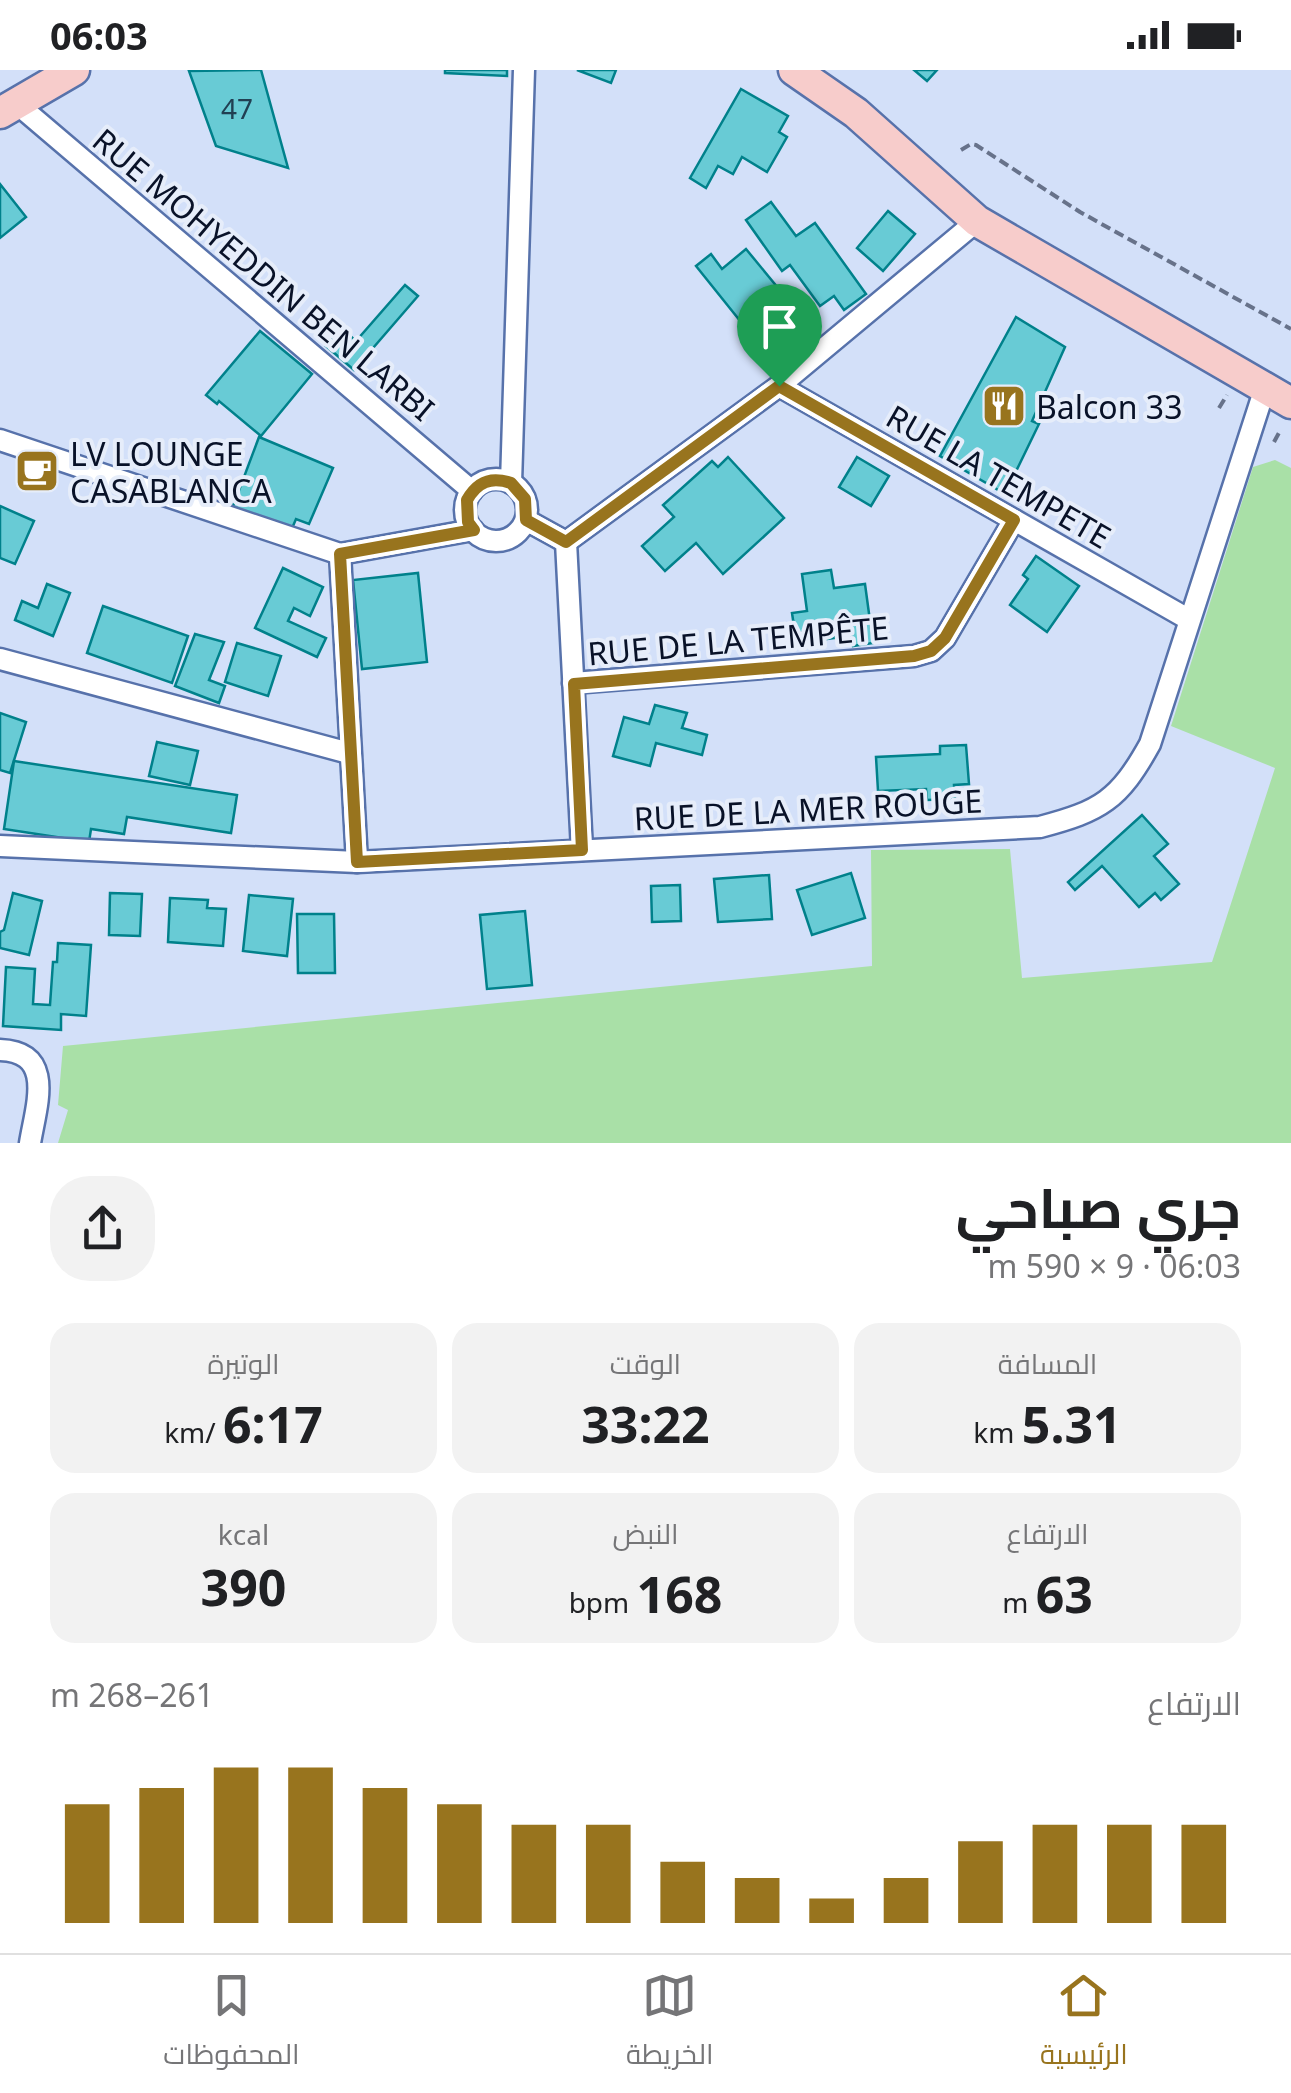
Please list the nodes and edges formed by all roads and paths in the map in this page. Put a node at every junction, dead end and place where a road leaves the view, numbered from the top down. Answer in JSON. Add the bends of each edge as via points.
{"nodes":[{"id":1,"x":74,"y":70,"type":"edge"},
{"id":2,"x":524,"y":70,"type":"edge"},
{"id":3,"x":794,"y":70,"type":"edge"},
{"id":4,"x":8,"y":108,"type":"edge"},
{"id":5,"x":961,"y":150,"type":"dead end"},
{"id":6,"x":977,"y":220,"type":"junction"},
{"id":7,"x":1291,"y":329,"type":"edge"},
{"id":8,"x":779,"y":386,"type":"junction"},
{"id":9,"x":1227,"y":395,"type":"dead end"},
{"id":10,"x":1279,"y":406,"type":"edge"},
{"id":11,"x":1219,"y":408,"type":"dead end"},
{"id":12,"x":0,"y":440,"type":"edge"},
{"id":13,"x":1274,"y":442,"type":"dead end"},
{"id":14,"x":511,"y":483,"type":"junction"},
{"id":15,"x":472,"y":491,"type":"junction"},
{"id":16,"x":526,"y":520,"type":"junction"},
{"id":17,"x":1014,"y":520,"type":"junction"},
{"id":18,"x":474,"y":530,"type":"junction"},
{"id":19,"x":566,"y":542,"type":"junction"},
{"id":20,"x":340,"y":554,"type":"junction"},
{"id":21,"x":1188,"y":619,"type":"junction"},
{"id":22,"x":0,"y":660,"type":"edge"},
{"id":23,"x":574,"y":684,"type":"junction"},
{"id":24,"x":349,"y":753,"type":"junction"},
{"id":25,"x":0,"y":846,"type":"edge"},
{"id":26,"x":582,"y":850,"type":"junction"},
{"id":27,"x":357,"y":862,"type":"junction"},
{"id":28,"x":0,"y":1050,"type":"edge"},
{"id":29,"x":30,"y":1143,"type":"edge"}],
"edges":[{"from":1,"to":4,"type":"main road"},
{"from":2,"to":14,"type":"street"},
{"from":3,"to":6,"type":"main road","via":[[856,113]]},
{"from":4,"to":15,"type":"street","name":"RUE MOHYEDDIN BEN LARBI"},
{"from":5,"to":7,"type":"path","via":[[976,145],[1080,212]]},
{"from":6,"to":8,"type":"street"},
{"from":6,"to":10,"type":"main road"},
{"from":8,"to":17,"type":"street","name":"RUE LA TEMPETE"},
{"from":8,"to":19,"type":"street"},
{"from":9,"to":11,"type":"path"},
{"from":10,"to":13,"type":"path"},
{"from":10,"to":21,"type":"street","name":"RUE DE LA MER ROUGE"},
{"from":12,"to":20,"type":"street"},
{"from":14,"to":15,"type":"street","via":[[490,480]]},
{"from":14,"to":16,"type":"street","via":[[525,499]]},
{"from":15,"to":18,"type":"street","via":[[466,511]]},
{"from":16,"to":18,"type":"street","via":[[502,540]]},
{"from":16,"to":19,"type":"street"},
{"from":17,"to":21,"type":"street","name":"RUE LA TEMPETE"},
{"from":17,"to":23,"type":"street","name":"RUE DE LA TEMPÊTE","via":[[931,651]]},
{"from":18,"to":20,"type":"street"},
{"from":19,"to":23,"type":"street"},
{"from":20,"to":24,"type":"street"},
{"from":21,"to":26,"type":"street","name":"RUE DE LA MER ROUGE","via":[[1150,744],[1113,798],[1077,817],[1040,827]]},
{"from":22,"to":24,"type":"street"},
{"from":23,"to":26,"type":"street"},
{"from":24,"to":27,"type":"street"},
{"from":25,"to":27,"type":"street","name":"RUE DE LA MER ROUGE"},
{"from":26,"to":27,"type":"street","name":"RUE DE LA MER ROUGE"},
{"from":28,"to":29,"type":"street","via":[[24,1055],[38,1076]]}]}
